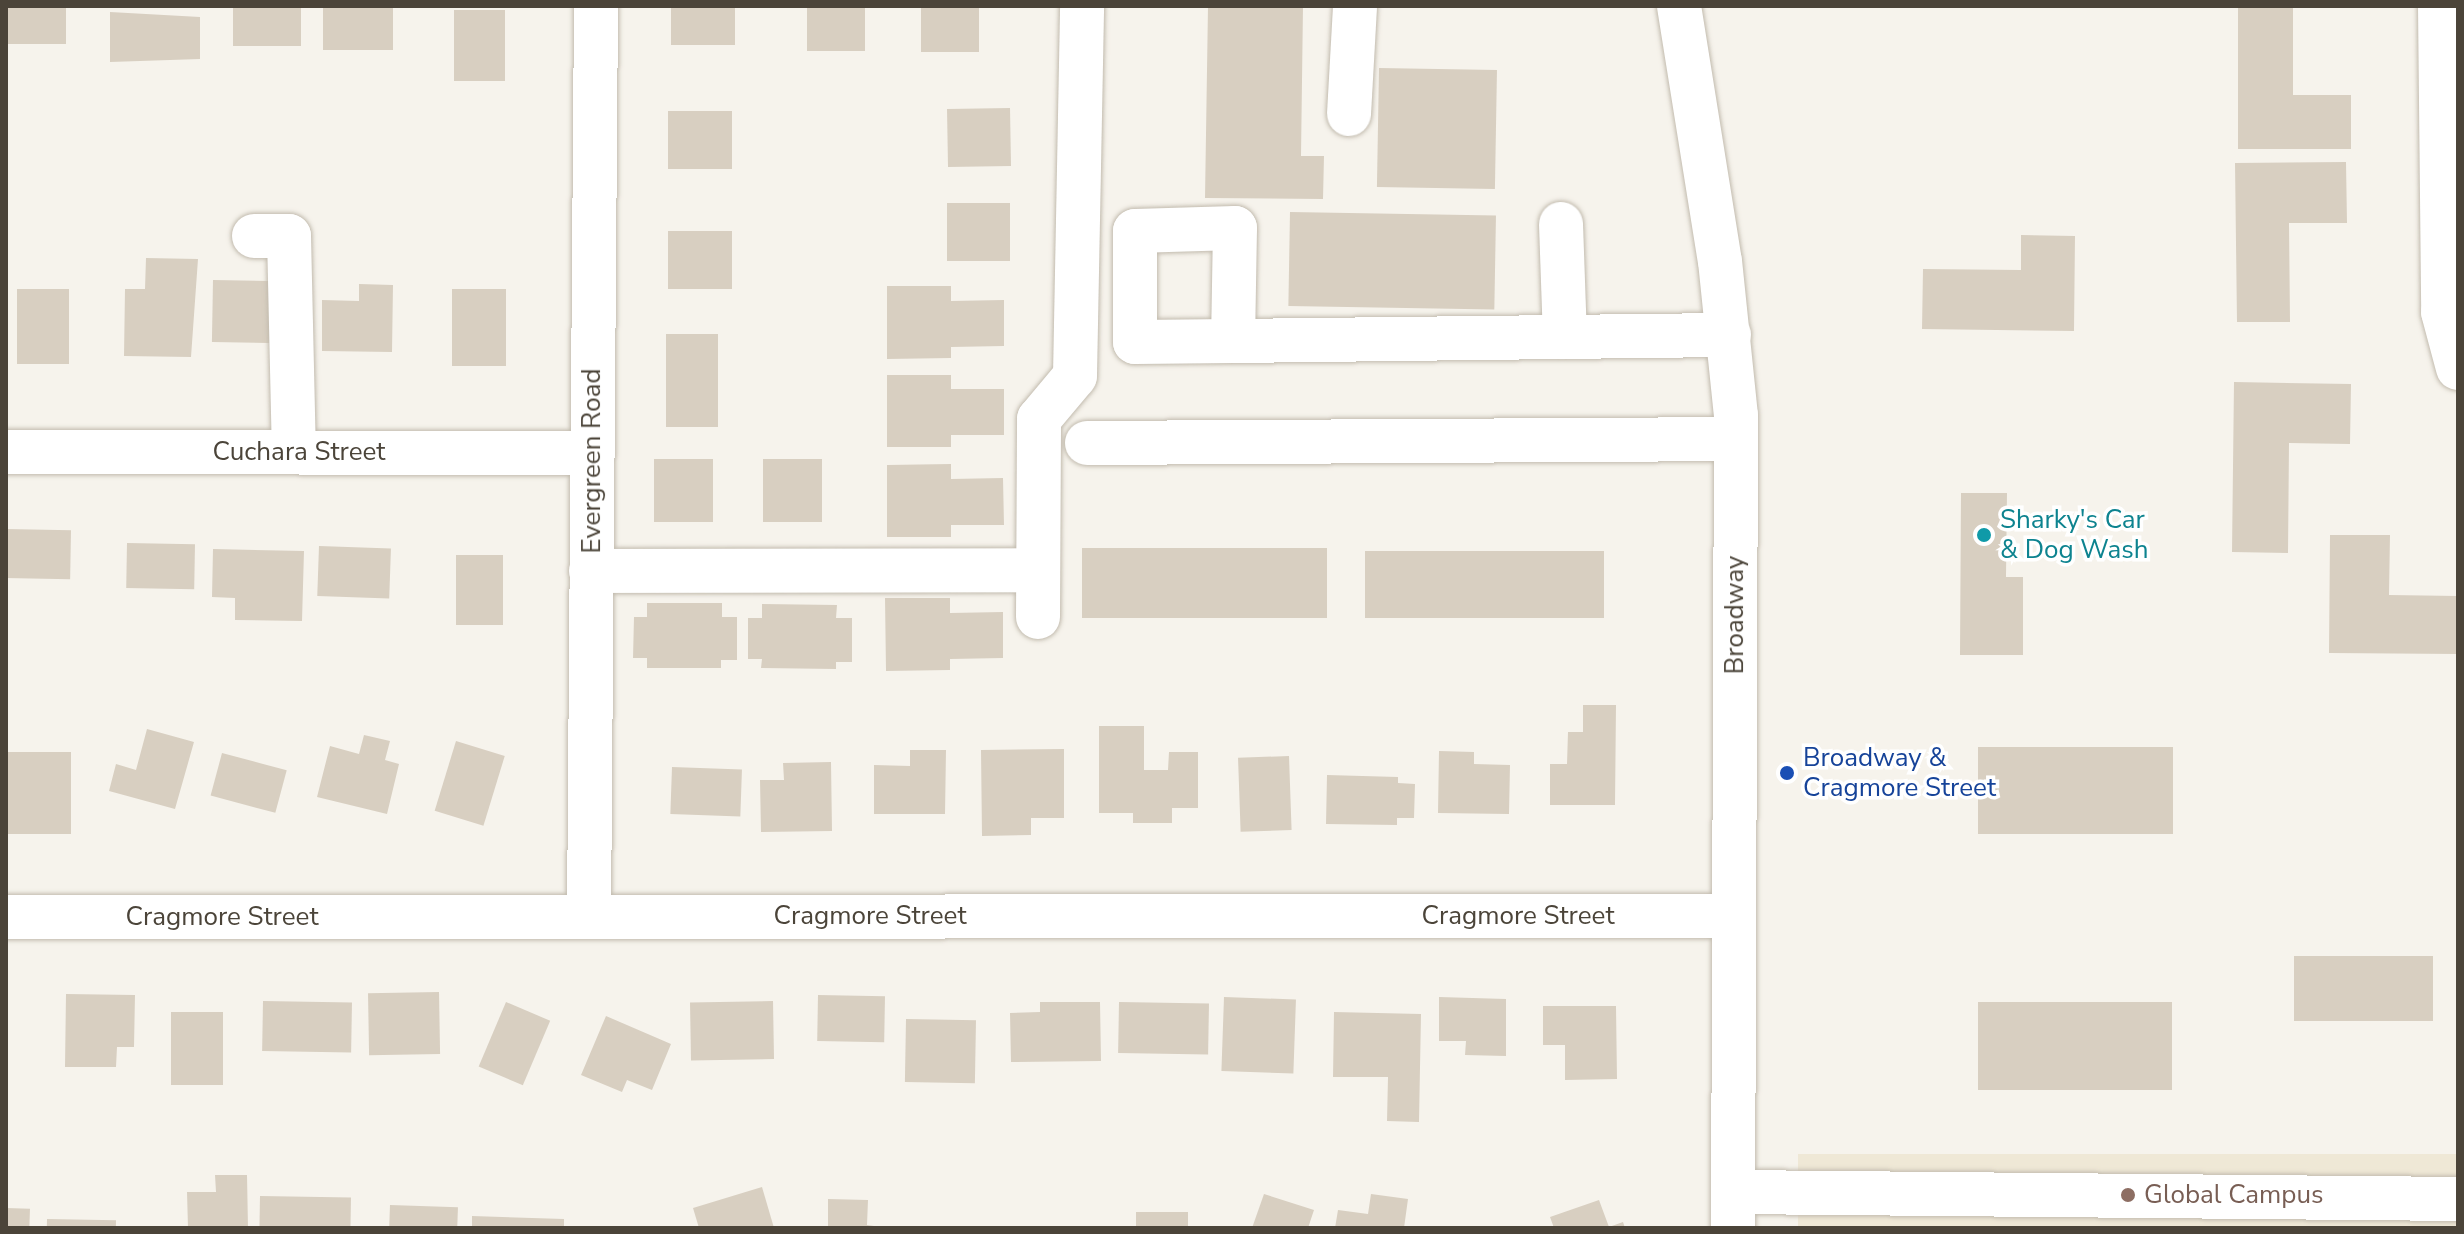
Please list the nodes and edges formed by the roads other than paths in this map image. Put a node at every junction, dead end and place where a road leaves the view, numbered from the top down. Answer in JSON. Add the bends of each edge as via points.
{"nodes":[{"id":1,"x":596,"y":6,"type":"edge"},
{"id":2,"x":1082,"y":6,"type":"edge"},
{"id":3,"x":1355,"y":6,"type":"edge"},
{"id":4,"x":1679,"y":6,"type":"edge"},
{"id":5,"x":2440,"y":6,"type":"edge"},
{"id":6,"x":1349,"y":114,"type":"dead end"},
{"id":7,"x":1561,"y":224,"type":"dead end"},
{"id":8,"x":254,"y":236,"type":"dead end"},
{"id":9,"x":1729,"y":335,"type":"junction"},
{"id":10,"x":1565,"y":337,"type":"junction"},
{"id":11,"x":1233,"y":341,"type":"dead end"},
{"id":12,"x":2458,"y":368,"type":"edge"},
{"id":13,"x":1736,"y":439,"type":"junction"},
{"id":14,"x":1087,"y":443,"type":"dead end"},
{"id":15,"x":6,"y":452,"type":"edge"},
{"id":16,"x":294,"y":452,"type":"junction"},
{"id":17,"x":592,"y":453,"type":"junction"},
{"id":18,"x":1038,"y":570,"type":"junction"},
{"id":19,"x":591,"y":571,"type":"junction"},
{"id":20,"x":1038,"y":617,"type":"dead end"},
{"id":21,"x":589,"y":916,"type":"junction"},
{"id":22,"x":1734,"y":916,"type":"junction"},
{"id":23,"x":6,"y":917,"type":"edge"},
{"id":24,"x":2458,"y":1199,"type":"edge"},
{"id":25,"x":1733,"y":1210,"type":"edge"},
{"id":26,"x":2238,"y":1213,"type":"edge"}],
"edges":[{"from":1,"to":17,"type":"street","name":"Evergreen Road"},
{"from":2,"to":18,"type":"street","via":[[1075,376],[1039,419]]},
{"from":3,"to":6,"type":"street"},
{"from":4,"to":9,"type":"street","name":"Broadway"},
{"from":5,"to":12,"type":"street","via":[[2443,312]]},
{"from":7,"to":10,"type":"street"},
{"from":8,"to":16,"type":"street","via":[[289,236]]},
{"from":9,"to":10,"type":"street"},
{"from":9,"to":13,"type":"street","name":"Broadway"},
{"from":10,"to":11,"type":"street"},
{"from":13,"to":14,"type":"street"},
{"from":13,"to":22,"type":"street","name":"Broadway"},
{"from":15,"to":16,"type":"street","name":"Cuchara Street"},
{"from":16,"to":17,"type":"street","name":"Cuchara Street"},
{"from":17,"to":19,"type":"street","name":"Evergreen Road"},
{"from":18,"to":19,"type":"street"},
{"from":18,"to":20,"type":"street"},
{"from":19,"to":21,"type":"street","name":"Evergreen Road"},
{"from":21,"to":22,"type":"street","name":"Cragmore Street"},
{"from":21,"to":23,"type":"street","name":"Cragmore Street"},
{"from":22,"to":25,"type":"street","name":"Broadway"},
{"from":24,"to":26,"type":"street"},
{"from":25,"to":26,"type":"street"}]}
